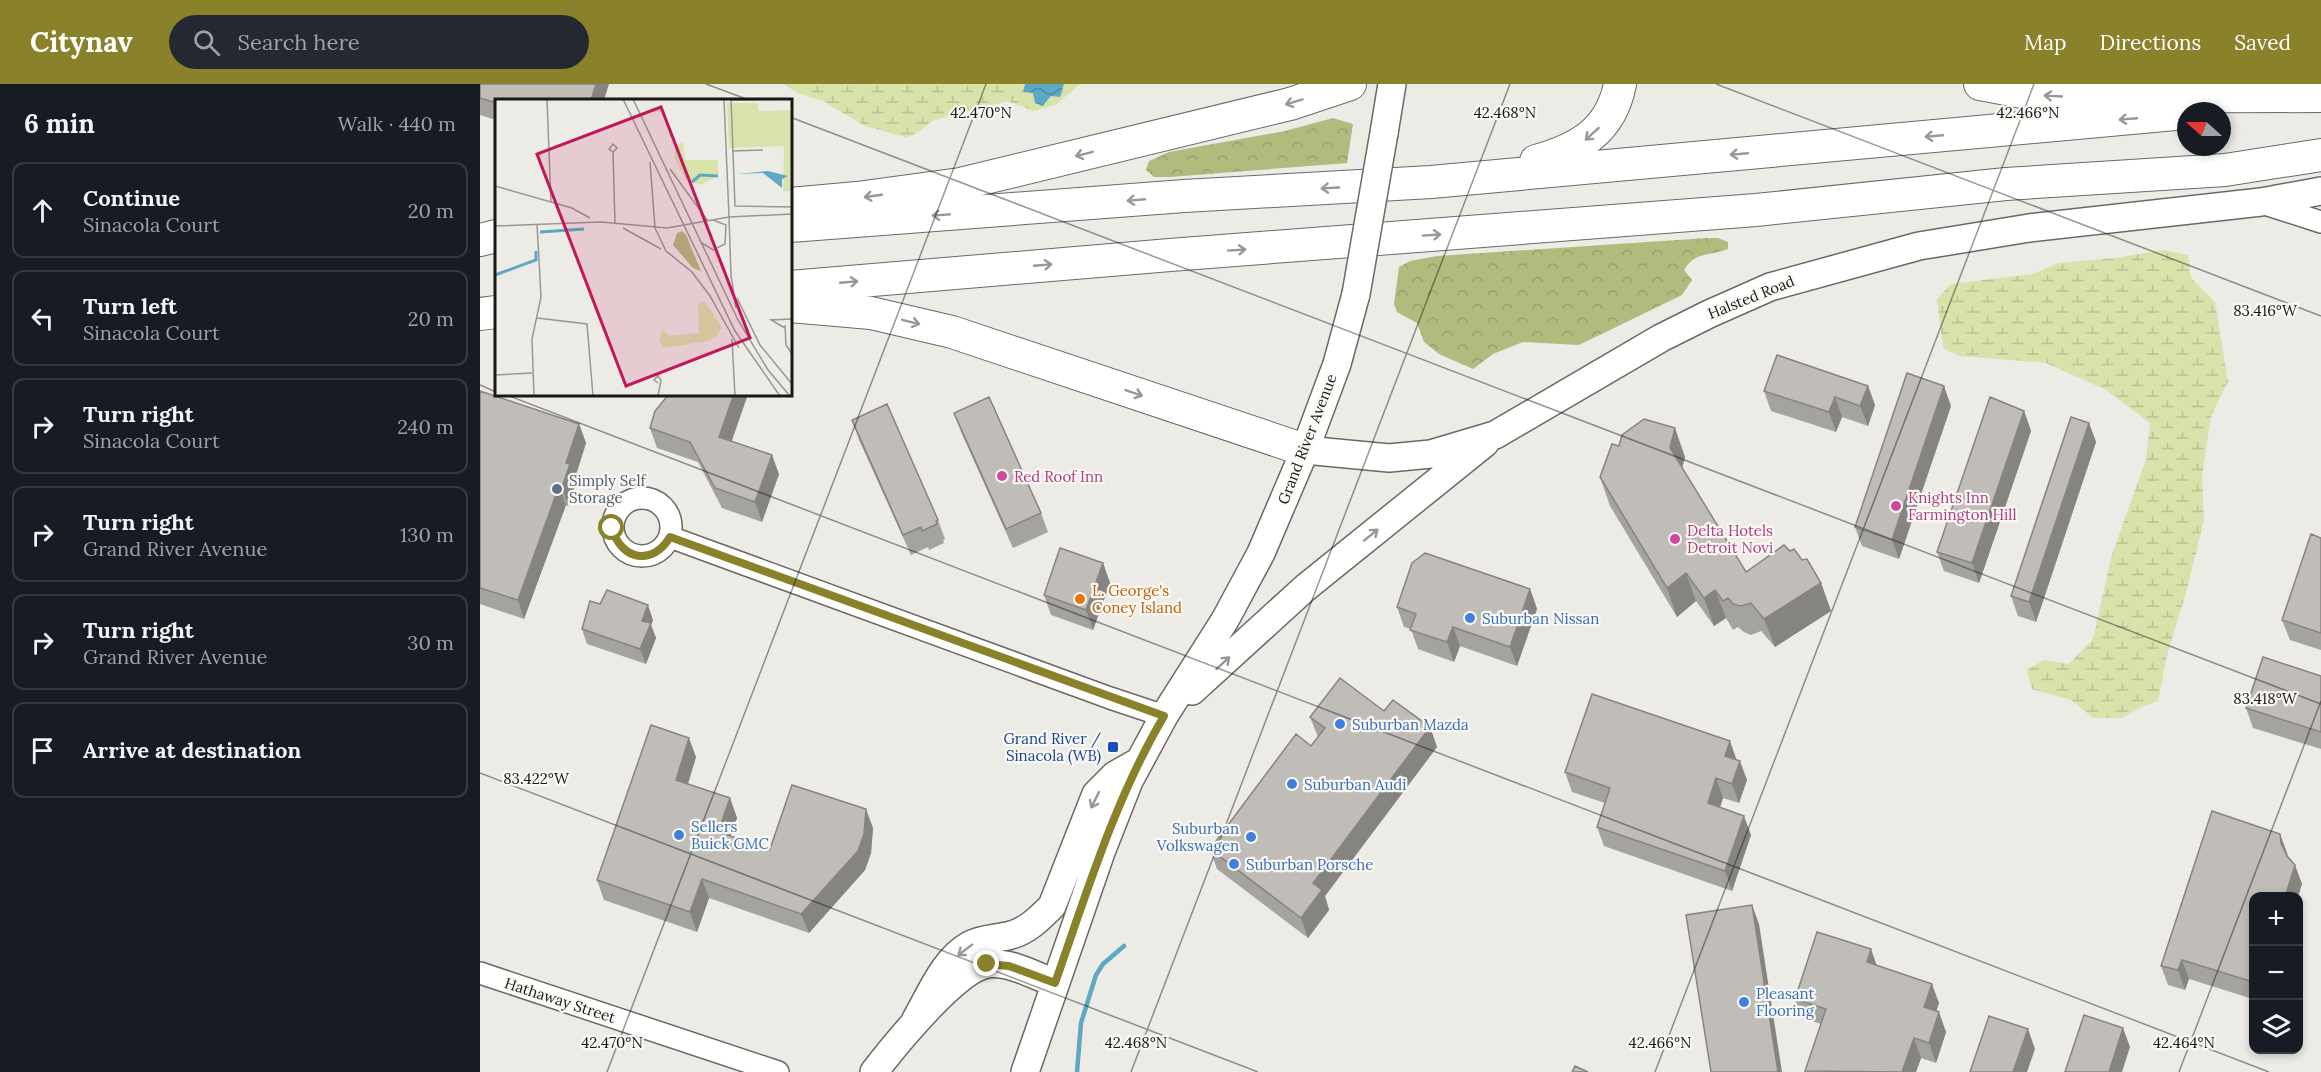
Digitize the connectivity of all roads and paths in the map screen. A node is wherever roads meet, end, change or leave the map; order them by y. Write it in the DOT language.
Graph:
graph roads {
  1 [pos="1350,84"];
  2 [pos="1392,84"];
  3 [pos="1620,84"];
  4 [pos="1980,84"];
  5 [pos="2321,96"];
  6 [pos="2231,107"];
  7 [pos="2177,114"];
  8 [pos="2321,155"];
  9 [pos="1431,182"];
  10 [pos="2321,191"];
  11 [pos="2261,202"];
  12 [pos="792,204"];
  13 [pos="2321,222"];
  14 [pos="792,226"];
  15 [pos="495,236"];
  16 [pos="480,240"];
  17 [pos="495,247"];
  18 [pos="480,248"];
  19 [pos="792,287"];
  20 [pos="792,306"];
  21 [pos="495,313"];
  22 [pos="480,314"];
  23 [pos="1495,435"];
  24 [pos="1305,450"];
  25 [pos="670,537"];
  26 [pos="1164,716"];
  27 [pos="1138,762"];
  28 [pos="480,973"];
  29 [pos="1055,983"];
  30 [pos="916,1020"];
  31 [pos="777,1072"];
  32 [pos="874,1072"];
  33 [pos="1025,1072"];
  1 -- 12 [label="highway, one-way"];
  2 -- 24 [label="main road, Grand River Avenue, bridge"];
  3 -- 9 [label="highway, one-way"];
  5 -- 4 [label="highway, one-way"];
  5 -- 6 [label="highway"];
  7 -- 9 [label="highway, one-way"];
  19 -- 8 [label="highway, one-way"];
  9 -- 14 [label="highway, one-way"];
  10 -- 11 [label="main road, Halsted Road"];
  11 -- 13 [label="street, Halsted Road"];
  11 -- 23 [label="main road, Halsted Road"];
  15 -- 16 [label="highway"];
  17 -- 18 [label="highway"];
  20 -- 24 [label="highway, one-way"];
  21 -- 22 [label="highway"];
  23 -- 24 [label="main road, Halsted Road"];
  26 -- 23 [label="main road, one-way"];
  24 -- 26 [label="main road, Grand River Avenue"];
  25 -- 26 [label="street"];
  26 -- 27 [label="main road, Grand River Avenue"];
  27 -- 29 [label="main road, Grand River Avenue"];
  27 -- 30 [label="main road, Grand River Avenue, one-way"];
  28 -- 31 [label="street, Hathaway Street"];
  29 -- 30 [label="main road, Grand River Avenue"];
  29 -- 33 [label="main road"];
  30 -- 32 [label="main road, Grand River Avenue"];
}
